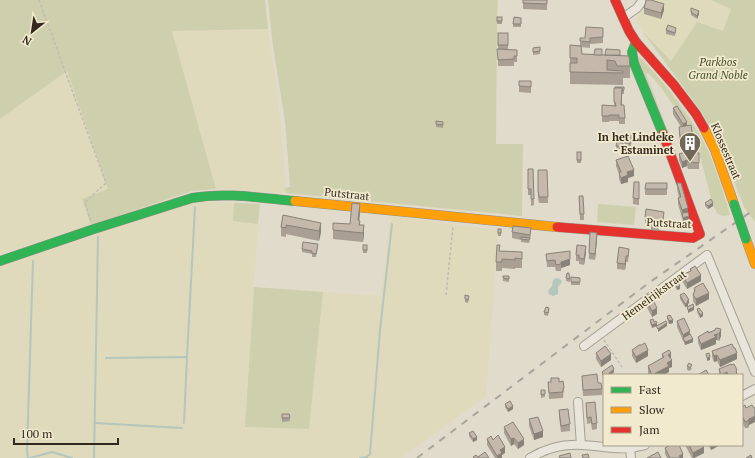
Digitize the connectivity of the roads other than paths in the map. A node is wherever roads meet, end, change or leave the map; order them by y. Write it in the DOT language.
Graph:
graph roads {
  1 [pos="615,0"];
  2 [pos="643,0"];
  3 [pos="623,18"];
  4 [pos="636,42"];
  5 [pos="0,261"];
  6 [pos="755,264"];
  7 [pos="584,346"];
  8 [pos="755,372"];
  9 [pos="755,389"];
  10 [pos="743,395"];
  11 [pos="578,402"];
  12 [pos="581,445"];
  13 [pos="640,446"];
  14 [pos="630,448"];
  15 [pos="530,458"];
  16 [pos="631,458"];
  1 -- 3 [label="street, Klossestraat"];
  2 -- 3 [label="street"];
  3 -- 4 [label="street, Klossestraat"];
  4 -- 5 [label="street, Putstraat"];
  4 -- 6 [label="street, Klossestraat, bridge"];
  7 -- 8 [label="street, Hemelrijkstraat"];
  9 -- 10 [label="street"];
  11 -- 12 [label="street"];
  12 -- 14 [label="street"];
  12 -- 15 [label="street"];
  13 -- 14 [label="street"];
  14 -- 16 [label="street"];
}
